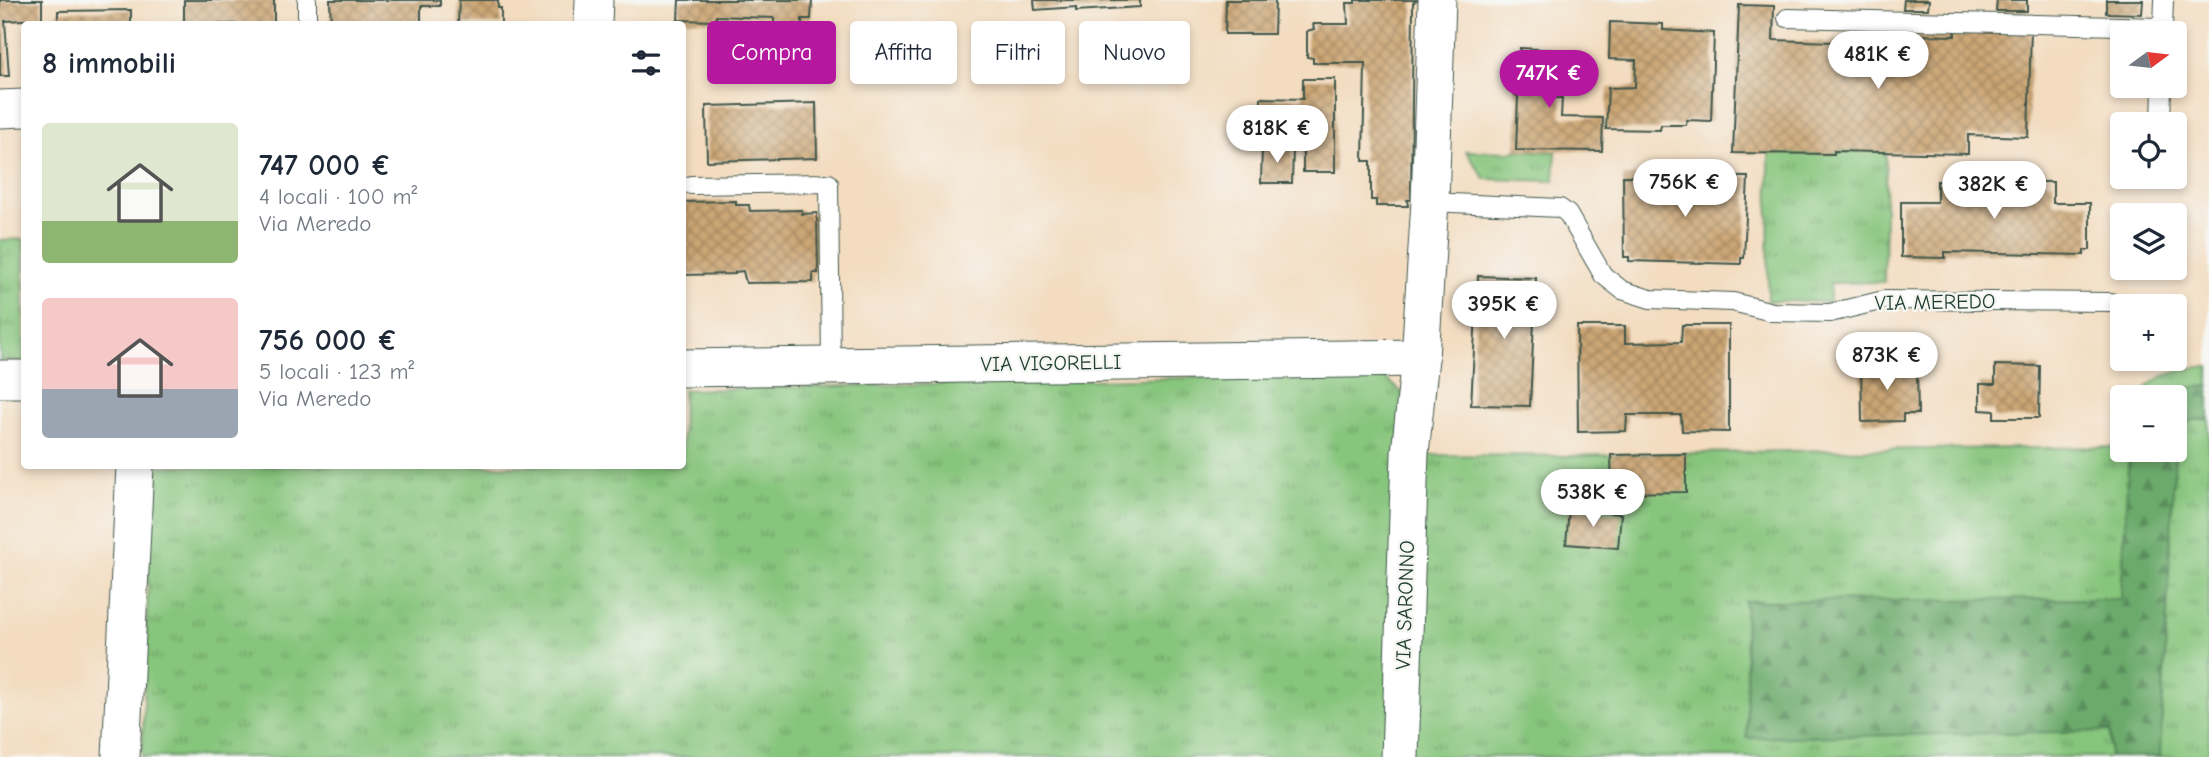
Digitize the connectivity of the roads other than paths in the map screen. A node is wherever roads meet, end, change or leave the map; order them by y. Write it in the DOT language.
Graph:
graph roads {
  1 [pos="307,0"];
  2 [pos="594,0"];
  3 [pos="1437,0"];
  4 [pos="2164,0"];
  5 [pos="1787,18"];
  6 [pos="307,21"];
  7 [pos="593,21"];
  8 [pos="2163,21"];
  9 [pos="2110,28"];
  10 [pos="21,108"];
  11 [pos="0,109"];
  12 [pos="691,185"];
  13 [pos="1430,202"];
  14 [pos="2110,302"];
  15 [pos="1420,358"];
  16 [pos="831,366"];
  17 [pos="686,368"];
  18 [pos="0,379"];
  19 [pos="21,379"];
  20 [pos="135,469"];
  21 [pos="121,757"];
  22 [pos="1400,757"];
  1 -- 6 [label="lane"];
  2 -- 7 [label="street"];
  3 -- 13 [label="street"];
  4 -- 8 [label="lane"];
  5 -- 9 [label="lane"];
  10 -- 11 [label="street"];
  12 -- 16 [label="lane"];
  13 -- 14 [label="lane, VIA MEREDO"];
  13 -- 15 [label="street"];
  15 -- 16 [label="street, VIA VIGORELLI"];
  15 -- 22 [label="street, VIA SARONNO"];
  16 -- 17 [label="street, VIA VIGORELLI"];
  18 -- 19 [label="street"];
  20 -- 21 [label="street"];
}
